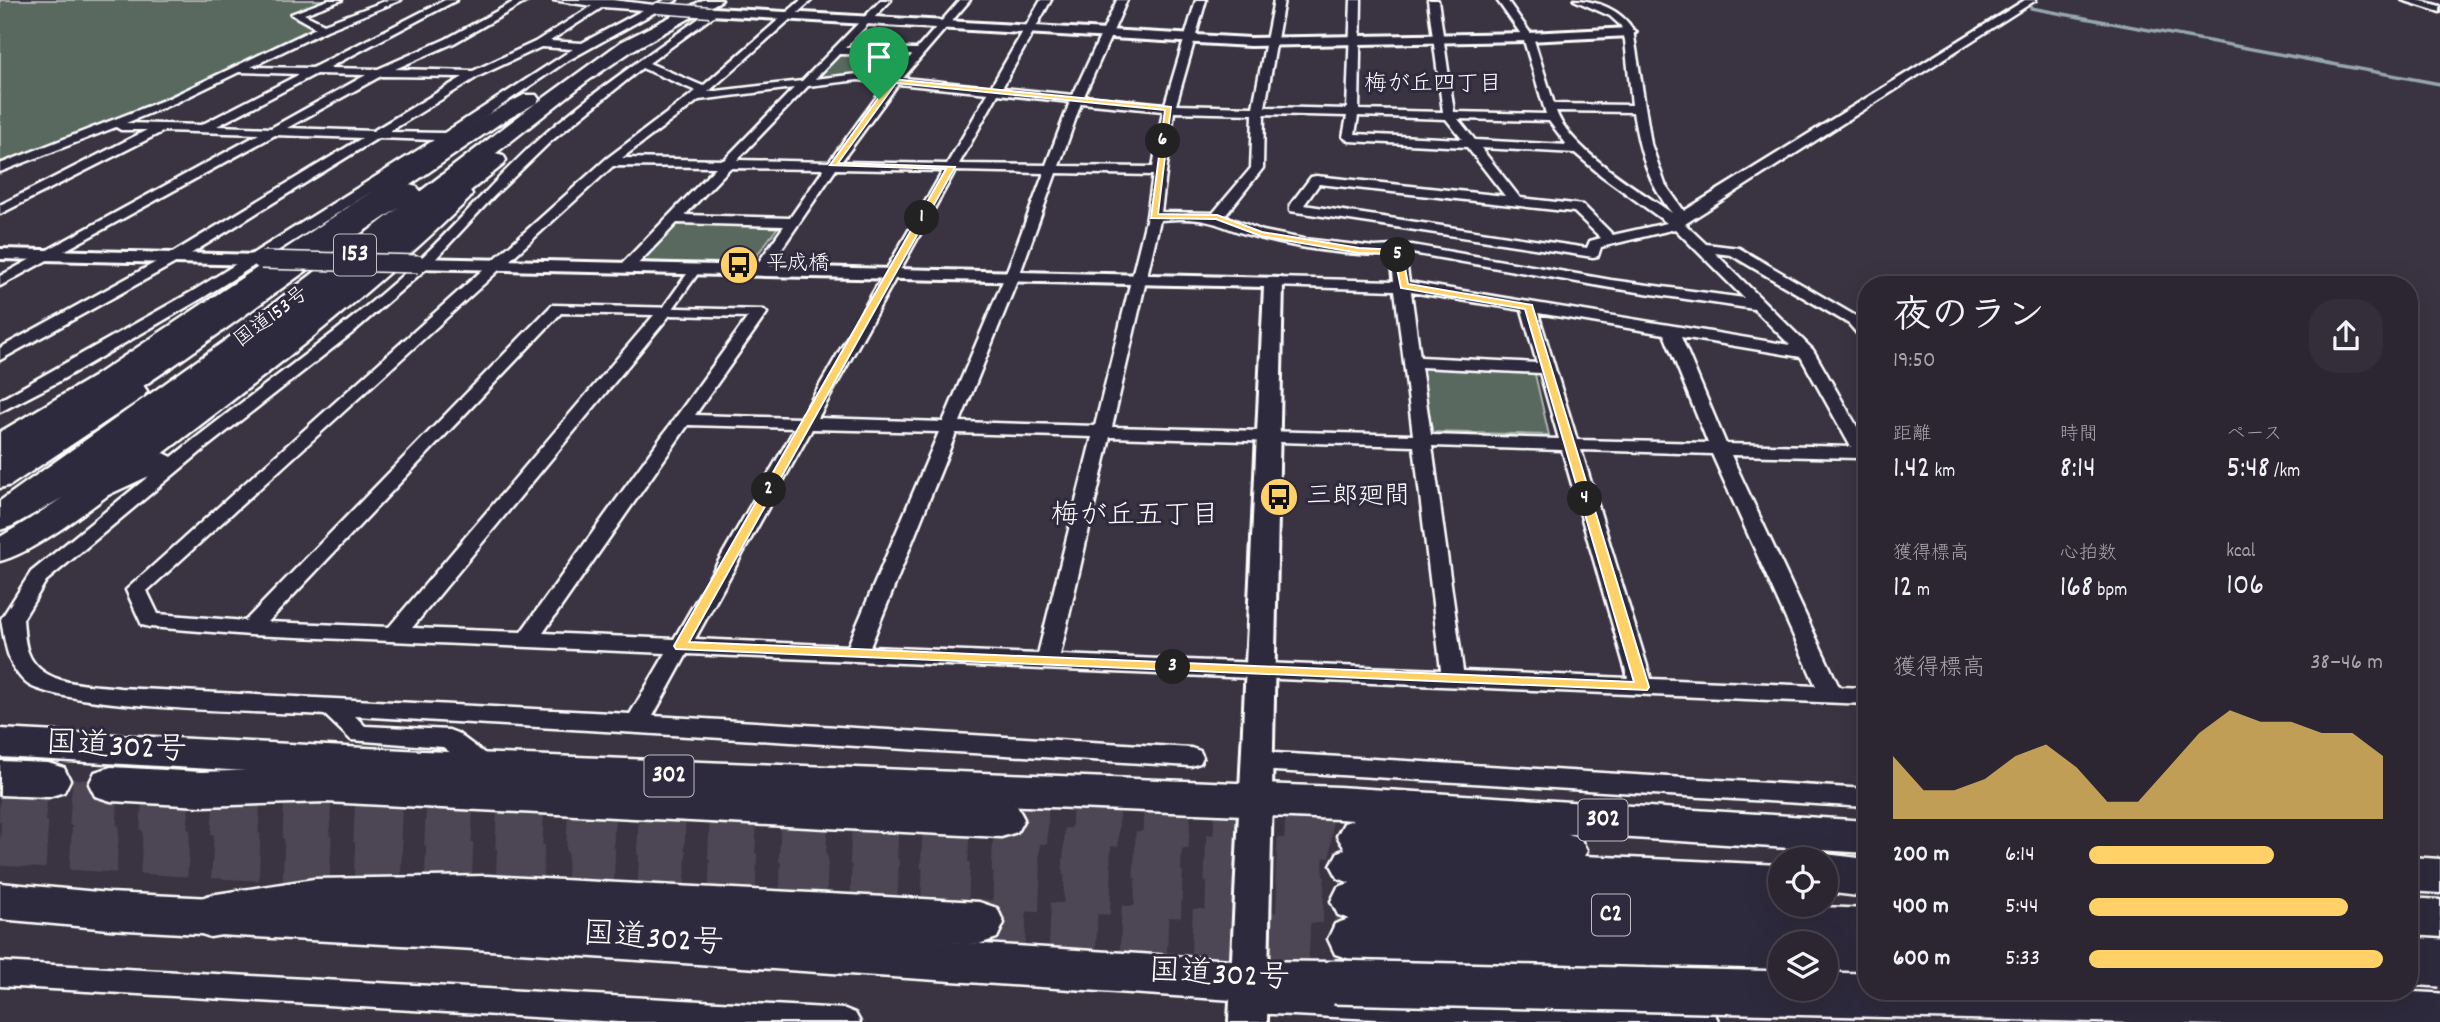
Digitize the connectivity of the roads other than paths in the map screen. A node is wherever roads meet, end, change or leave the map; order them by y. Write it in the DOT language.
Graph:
graph roads {
  1 [pos="337,0"];
  2 [pos="396,0"];
  3 [pos="452,0"];
  4 [pos="524,0"];
  5 [pos="558,0"];
  6 [pos="672,0"];
  7 [pos="693,0"];
  8 [pos="740,0"];
  9 [pos="807,0"];
  10 [pos="886,0"];
  11 [pos="965,0"];
  12 [pos="1045,0"];
  13 [pos="1122,0"];
  14 [pos="1201,0"];
  15 [pos="1279,0"];
  16 [pos="1356,0"];
  17 [pos="1433,0"];
  18 [pos="1502,0"];
  19 [pos="1579,0"];
  20 [pos="2031,0"];
  21 [pos="2406,0"];
  22 [pos="604,2"];
  23 [pos="656,8"];
  24 [pos="713,8"];
  25 [pos="2440,9"];
  26 [pos="788,17"];
  27 [pos="868,19"];
  28 [pos="947,24"];
  29 [pos="324,28"];
  30 [pos="1029,29"];
  31 [pos="1630,32"];
  32 [pos="1106,33"];
  33 [pos="1528,37"];
  34 [pos="1438,38"];
  35 [pos="1190,39"];
  36 [pos="1354,40"];
  37 [pos="1271,42"];
  38 [pos="539,44"];
  39 [pos="583,46"];
  40 [pos="837,51"];
  41 [pos="921,52"];
  42 [pos="641,64"];
  43 [pos="237,70"];
  44 [pos="312,73"];
  45 [pos="378,73"];
  46 [pos="475,74"];
  47 [pos="894,81"];
  48 [pos="805,84"];
  49 [pos="993,92"];
  50 [pos="700,93"];
  51 [pos="558,96"];
  52 [pos="531,98"];
  53 [pos="1077,99"];
  54 [pos="1169,108"];
  55 [pos="1638,109"];
  56 [pos="1257,110"];
  57 [pos="1353,113"];
  58 [pos="1551,113"];
  59 [pos="1449,115"];
  60 [pos="112,126"];
  61 [pos="163,127"];
  62 [pos="205,128"];
  63 [pos="275,130"];
  64 [pos="375,135"];
  65 [pos="445,138"];
  66 [pos="1472,145"];
  67 [pos="1577,149"];
  68 [pos="495,160"];
  69 [pos="610,162"];
  70 [pos="727,164"];
  71 [pos="833,165"];
  72 [pos="951,167"];
  73 [pos="0,168"];
  74 [pos="1052,169"];
  75 [pos="1161,171"];
  76 [pos="409,192"];
  77 [pos="1515,200"];
  78 [pos="0,210"];
  79 [pos="1153,216"];
  80 [pos="1217,217"];
  81 [pos="674,219"];
  82 [pos="1680,221"];
  83 [pos="793,222"];
  84 [pos="1610,240"];
  85 [pos="1704,248"];
  86 [pos="1398,252"];
  87 [pos="0,254"];
  88 [pos="48,256"];
  89 [pos="174,258"];
  90 [pos="257,260"];
  91 [pos="421,264"];
  92 [pos="494,265"];
  93 [pos="626,268"];
  94 [pos="696,269"];
  95 [pos="760,270"];
  96 [pos="891,273"];
  97 [pos="1012,276"];
  98 [pos="1139,279"];
  99 [pos="0,282"];
  100 [pos="1274,282"];
  101 [pos="1404,286"];
  102 [pos="1759,305"];
  103 [pos="1529,307"];
  104 [pos="666,310"];
  105 [pos="1858,325"];
  106 [pos="1670,330"];
  107 [pos="125,339"];
  108 [pos="1807,354"];
  109 [pos="0,355"];
  110 [pos="1411,362"];
  111 [pos="1548,368"];
  112 [pos="279,383"];
  113 [pos="0,407"];
  114 [pos="685,420"];
  115 [pos="0,421"];
  116 [pos="807,423"];
  117 [pos="950,427"];
  118 [pos="1103,431"];
  119 [pos="1268,436"];
  120 [pos="1421,440"];
  121 [pos="1858,441"];
  122 [pos="0,444"];
  123 [pos="1568,445"];
  124 [pos="1719,449"];
  125 [pos="1858,455"];
  126 [pos="0,460"];
  127 [pos="0,479"];
  128 [pos="75,504"];
  129 [pos="0,518"];
  130 [pos="0,551"];
  131 [pos="250,628"];
  132 [pos="395,634"];
  133 [pos="527,640"];
  134 [pos="681,646"];
  135 [pos="856,654"];
  136 [pos="1047,662"];
  137 [pos="1260,671"];
  138 [pos="1454,679"];
  139 [pos="1643,687"];
  140 [pos="1831,695"];
  141 [pos="1858,696"];
  142 [pos="331,707"];
  143 [pos="638,723"];
  144 [pos="0,743"];
  145 [pos="1191,757"];
  146 [pos="1256,761"];
  147 [pos="487,768"];
  148 [pos="0,778"];
  149 [pos="48,780"];
  150 [pos="105,783"];
  151 [pos="1858,797"];
  152 [pos="1255,800"];
  153 [pos="1001,819"];
  154 [pos="1858,838"];
  155 [pos="1768,869"];
  156 [pos="1838,875"];
  157 [pos="2418,875"];
  158 [pos="2440,876"];
  159 [pos="1858,877"];
  160 [pos="1768,885"];
  161 [pos="1349,888"];
  162 [pos="1838,888"];
  163 [pos="1858,889"];
  164 [pos="0,901"];
  165 [pos="210,916"];
  166 [pos="2418,919"];
  167 [pos="2440,920"];
  168 [pos="979,923"];
  169 [pos="1858,929"];
  170 [pos="2418,941"];
  171 [pos="1768,950"];
  172 [pos="1858,953"];
  173 [pos="1838,954"];
  174 [pos="1858,955"];
  175 [pos="2418,962"];
  176 [pos="2440,963"];
  177 [pos="2440,969"];
  178 [pos="0,974"];
  179 [pos="2204,1000"];
  180 [pos="2234,1000"];
  181 [pos="1248,1001"];
  182 [pos="2440,1015"];
  183 [pos="845,1022"];
  184 [pos="1704,1022"];
  185 [pos="2250,1022"];
  1 -- 29 [label="street"];
  2 -- 29 [label="street"];
  3 -- 44 [label="street"];
  4 -- 45 [label="street"];
  5 -- 22 [label="street"];
  6 -- 23 [label="street"];
  7 -- 52 [label="highway, 国道153号 / 153"];
  8 -- 24 [label="highway, 国道153号"];
  9 -- 26 [label="street"];
  10 -- 27 [label="street"];
  11 -- 28 [label="street"];
  12 -- 30 [label="street"];
  13 -- 32 [label="street"];
  14 -- 35 [label="street"];
  15 -- 37 [label="street"];
  16 -- 36 [label="street"];
  17 -- 34 [label="street"];
  18 -- 33 [label="street"];
  19 -- 31 [label="street"];
  20 -- 82 [label="street"];
  21 -- 25 [label="street"];
  22 -- 23 [label="street"];
  22 -- 38 [label="street"];
  23 -- 24 [label="street, bridge"];
  23 -- 39 [label="street"];
  24 -- 26 [label="street"];
  24 -- 42 [label="street"];
  24 -- 51 [label="highway, 国道153号 / 153"];
  26 -- 27 [label="street"];
  26 -- 50 [label="street"];
  27 -- 28 [label="street"];
  27 -- 40 [label="street"];
  28 -- 30 [label="street"];
  28 -- 41 [label="street"];
  29 -- 43 [label="street"];
  30 -- 32 [label="street"];
  30 -- 49 [label="street"];
  31 -- 33 [label="street"];
  31 -- 55 [label="street"];
  32 -- 35 [label="street"];
  32 -- 53 [label="street"];
  33 -- 34 [label="street"];
  33 -- 58 [label="street"];
  34 -- 36 [label="street"];
  34 -- 59 [label="street"];
  35 -- 37 [label="street"];
  35 -- 54 [label="street"];
  36 -- 37 [label="street"];
  36 -- 57 [label="street"];
  37 -- 56 [label="street"];
  38 -- 39 [label="street"];
  38 -- 46 [label="street"];
  39 -- 65 [label="street"];
  40 -- 41 [label="street"];
  40 -- 48 [label="street"];
  41 -- 47 [label="street"];
  42 -- 50 [label="street"];
  42 -- 91 [label="street"];
  43 -- 44 [label="street"];
  43 -- 60 [label="street"];
  44 -- 45 [label="street"];
  44 -- 62 [label="street"];
  45 -- 46 [label="street"];
  45 -- 63 [label="street"];
  46 -- 64 [label="street"];
  47 -- 48 [label="street"];
  47 -- 49 [label="street"];
  47 -- 71 [label="street"];
  48 -- 50 [label="street"];
  48 -- 70 [label="street"];
  49 -- 53 [label="street"];
  49 -- 72 [label="street"];
  50 -- 69 [label="street"];
  51 -- 68 [label="highway, 153"];
  51 -- 129 [label="highway, 国道153号 / 153"];
  52 -- 76 [label="highway, 国道153号 / 153"];
  52 -- 122 [label="highway, 153"];
  53 -- 54 [label="street"];
  53 -- 74 [label="street"];
  54 -- 56 [label="street"];
  54 -- 75 [label="street"];
  55 -- 58 [label="street"];
  55 -- 82 [label="street"];
  56 -- 57 [label="street"];
  56 -- 80 [label="street"];
  57 -- 59 [label="street"];
  57 -- 66 [label="street"];
  58 -- 59 [label="street"];
  58 -- 67 [label="street"];
  59 -- 66 [label="street"];
  60 -- 61 [label="street"];
  60 -- 73 [label="street"];
  61 -- 62 [label="street"];
  61 -- 78 [label="street"];
  62 -- 63 [label="street"];
  63 -- 64 [label="street"];
  63 -- 88 [label="street"];
  64 -- 65 [label="street"];
  64 -- 89 [label="street"];
  65 -- 90 [label="street"];
  66 -- 67 [label="street"];
  66 -- 77 [label="street"];
  67 -- 82 [label="street"];
  68 -- 128 [label="highway, 153"];
  68 -- 129 [label="highway"];
  69 -- 70 [label="street"];
  69 -- 92 [label="street"];
  70 -- 71 [label="street"];
  70 -- 81 [label="street"];
  71 -- 72 [label="street"];
  71 -- 83 [label="street"];
  72 -- 74 [label="street"];
  72 -- 96 [label="street"];
  74 -- 75 [label="street"];
  74 -- 97 [label="street"];
  75 -- 79 [label="street"];
  76 -- 126 [label="highway"];
  76 -- 127 [label="highway, 国道153号 / 153"];
  77 -- 84 [label="street"];
  77 -- 84 [label="street"];
  79 -- 80 [label="street"];
  79 -- 98 [label="street"];
  80 -- 86 [label="street"];
  81 -- 83 [label="street"];
  81 -- 93 [label="street"];
  82 -- 84 [label="street"];
  82 -- 85 [label="street"];
  83 -- 95 [label="street"];
  85 -- 102 [label="street"];
  85 -- 105 [label="street"];
  86 -- 101 [label="street"];
  86 -- 102 [label="street"];
  87 -- 88 [label="street"];
  88 -- 89 [label="street"];
  88 -- 99 [label="street"];
  89 -- 90 [label="street"];
  89 -- 109 [label="street"];
  90 -- 91 [label="street, bridge"];
  90 -- 107 [label="street"];
  91 -- 92 [label="street"];
  91 -- 112 [label="street"];
  92 -- 93 [label="street"];
  92 -- 131 [label="street"];
  93 -- 94 [label="street"];
  94 -- 95 [label="street"];
  94 -- 104 [label="street"];
  95 -- 96 [label="street"];
  96 -- 97 [label="street"];
  96 -- 116 [label="street"];
  97 -- 98 [label="street"];
  97 -- 117 [label="street"];
  98 -- 100 [label="street"];
  98 -- 118 [label="street"];
  100 -- 101 [label="street"];
  100 -- 119 [label="street"];
  101 -- 103 [label="street"];
  101 -- 110 [label="street"];
  102 -- 108 [label="street"];
  103 -- 106 [label="street"];
  103 -- 111 [label="street"];
  104 -- 114 [label="street"];
  104 -- 131 [label="street"];
  104 -- 132 [label="street"];
  106 -- 108 [label="street"];
  106 -- 124 [label="street"];
  107 -- 113 [label="street"];
  107 -- 115 [label="street"];
  108 -- 121 [label="street"];
  110 -- 111 [label="street"];
  110 -- 120 [label="street"];
  111 -- 123 [label="street"];
  112 -- 128 [label="street"];
  112 -- 142 [label="street"];
  114 -- 116 [label="street"];
  114 -- 133 [label="street"];
  116 -- 117 [label="street"];
  116 -- 134 [label="street"];
  117 -- 118 [label="street"];
  117 -- 135 [label="street"];
  118 -- 119 [label="street"];
  118 -- 136 [label="street"];
  119 -- 120 [label="street"];
  119 -- 137 [label="street"];
  120 -- 123 [label="street"];
  120 -- 138 [label="street"];
  123 -- 124 [label="street"];
  123 -- 139 [label="street"];
  124 -- 125 [label="street"];
  124 -- 140 [label="street"];
  128 -- 130 [label="highway, 153"];
  131 -- 132 [label="street"];
  132 -- 133 [label="street"];
  133 -- 134 [label="street"];
  134 -- 135 [label="street"];
  134 -- 143 [label="street"];
  135 -- 136 [label="street"];
  136 -- 137 [label="street"];
  137 -- 138 [label="street"];
  137 -- 146 [label="street"];
  138 -- 139 [label="street"];
  139 -- 140 [label="street"];
  140 -- 141 [label="street"];
  142 -- 143 [label="street"];
  142 -- 147 [label="street"];
  143 -- 145 [label="street"];
  144 -- 147 [label="highway, 国道302号 / 302"];
  146 -- 151 [label="street"];
  146 -- 152 [label="street"];
  147 -- 152 [label="highway, 国道302号 / 302"];
  148 -- 149 [label="highway"];
  150 -- 153 [label="highway"];
  152 -- 161 [label="highway, 国道302号 / 302"];
  152 -- 181 [label="street"];
  154 -- 161 [label="highway, 国道302号 / 302"];
  155 -- 161 [label="highway"];
  156 -- 159 [label="highway"];
  157 -- 158 [label="highway"];
  160 -- 161 [label="highway, C2"];
  161 -- 169 [label="highway, C2"];
  161 -- 171 [label="highway"];
  161 -- 174 [label="highway, 国道302号 / 302, bridge"];
  161 -- 181 [label="highway, 国道302号 / 302"];
  162 -- 163 [label="highway"];
  164 -- 165 [label="highway, 国道302号 / 302"];
  165 -- 168 [label="highway"];
  165 -- 181 [label="highway, 国道302号 / 302"];
  166 -- 167 [label="highway"];
  170 -- 177 [label="street"];
  172 -- 173 [label="highway"];
  175 -- 176 [label="highway, bridge"];
  178 -- 183 [label="street"];
  179 -- 182 [label="highway, 国道302号 / 302, bridge"];
  180 -- 185 [label="street"];
  181 -- 184 [label="street"];
}
